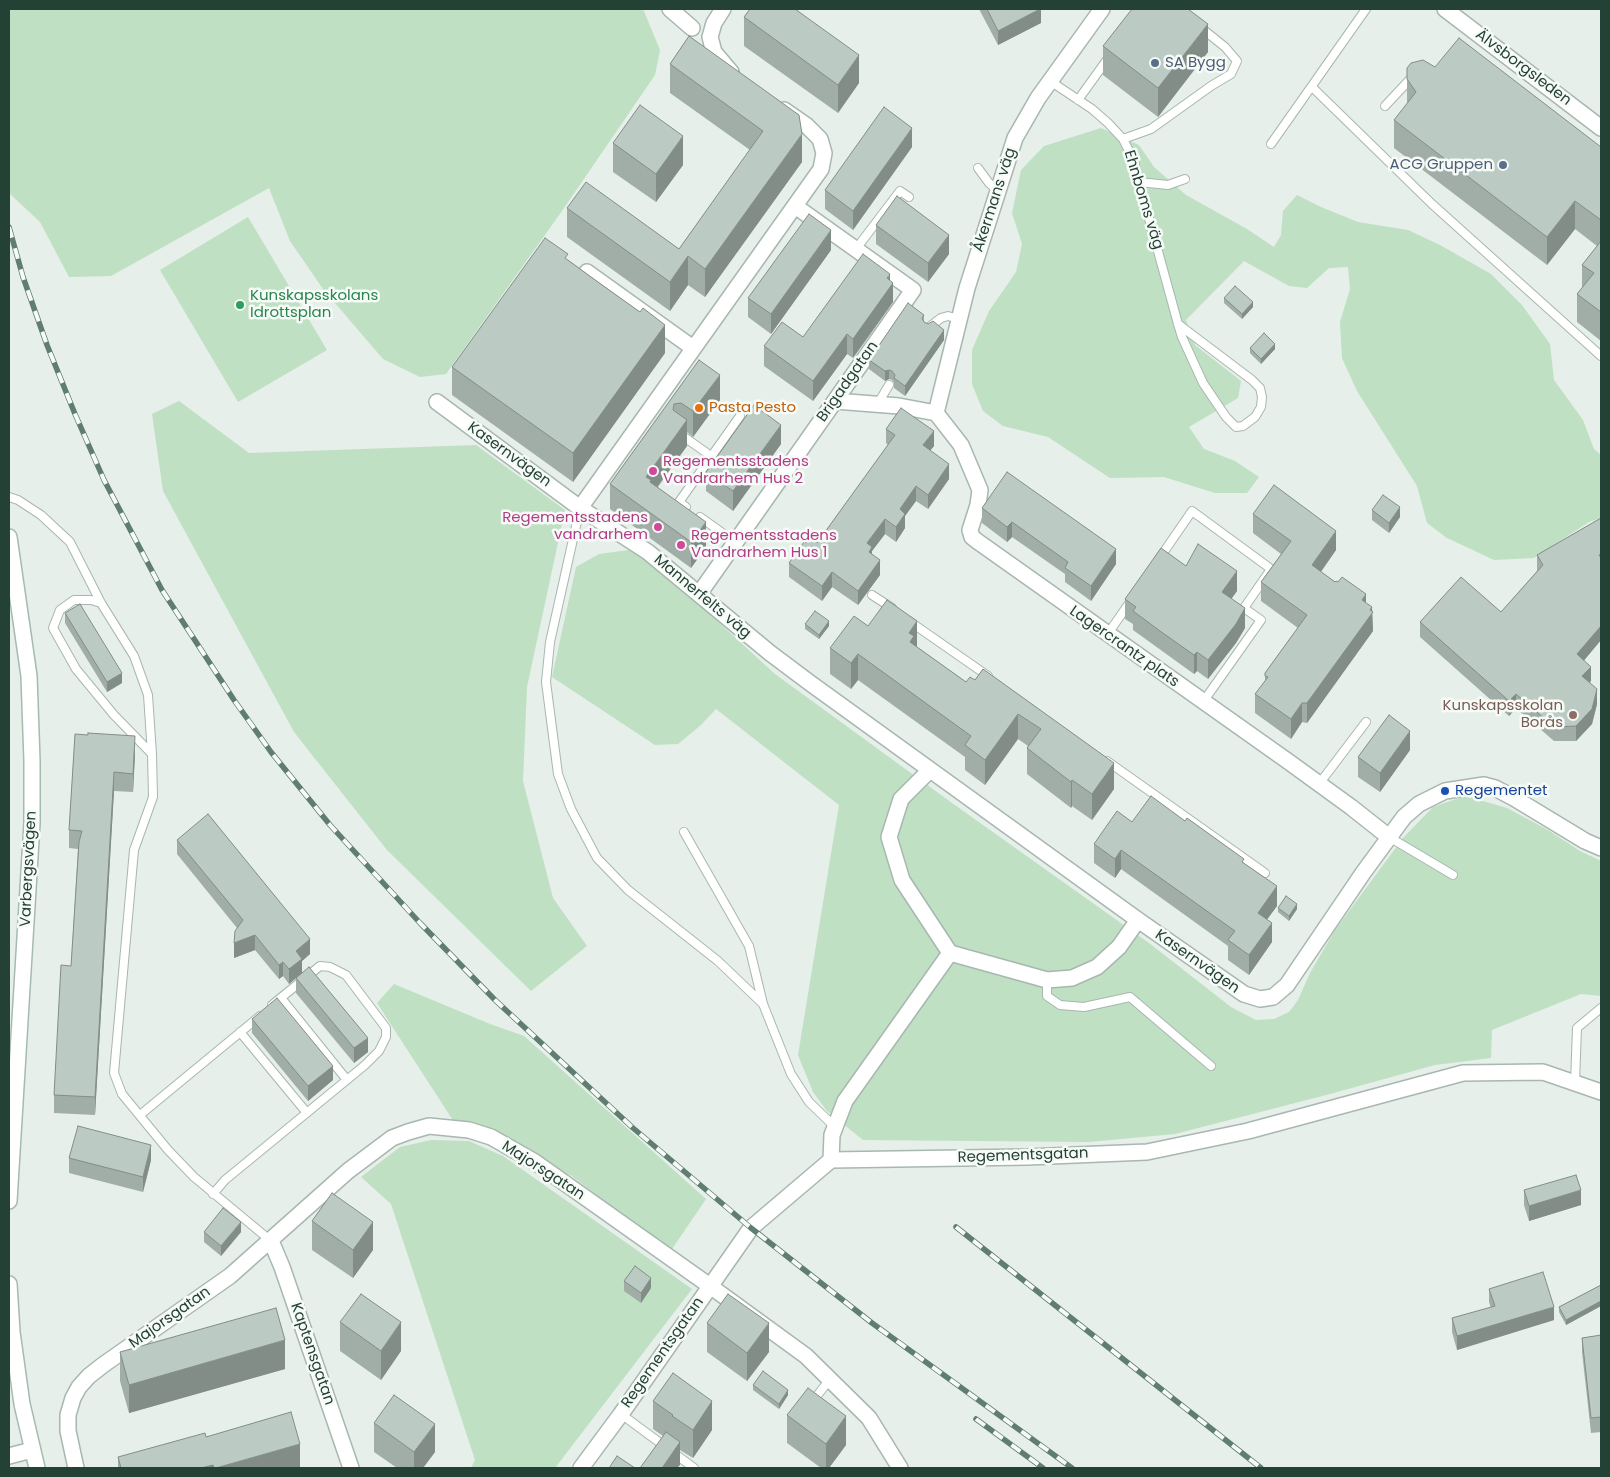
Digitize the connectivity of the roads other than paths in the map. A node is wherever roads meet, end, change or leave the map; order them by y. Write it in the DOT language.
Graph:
graph roads {
  1 [pos="670,9"];
  2 [pos="723,9"];
  3 [pos="1102,9"];
  4 [pos="1366,9"];
  5 [pos="1445,9"];
  6 [pos="1190,20"];
  7 [pos="692,28"];
  8 [pos="1116,46"];
  9 [pos="1417,72"];
  10 [pos="1050,81"];
  11 [pos="745,84"];
  12 [pos="1312,86"];
  13 [pos="1078,100"];
  14 [pos="776,105"];
  15 [pos="1386,106"];
  16 [pos="1601,128"];
  17 [pos="1123,139"];
  18 [pos="1271,144"];
  19 [pos="978,168"];
  20 [pos="1185,179"];
  21 [pos="1140,182"];
  22 [pos="997,190"];
  23 [pos="909,198"];
  24 [pos="795,206"];
  25 [pos="856,249"];
  26 [pos="588,272"];
  27 [pos="959,319"];
  28 [pos="1178,324"];
  29 [pos="928,328"];
  30 [pos="693,348"];
  31 [pos="1601,356"];
  32 [pos="890,384"];
  33 [pos="835,401"];
  34 [pos="437,402"];
  35 [pos="877,405"];
  36 [pos="936,413"];
  37 [pos="740,416"];
  38 [pos="678,433"];
  39 [pos="711,456"];
  40 [pos="9,497"];
  41 [pos="580,508"];
  42 [pos="9,537"];
  43 [pos="735,542"];
  44 [pos="1155,565"];
  45 [pos="699,594"];
  46 [pos="872,595"];
  47 [pos="1134,596"];
  48 [pos="101,603"];
  49 [pos="1107,635"];
  50 [pos="997,683"];
  51 [pos="1203,702"];
  52 [pos="1366,722"];
  53 [pos="152,754"];
  54 [pos="1104,759"];
  55 [pos="930,770"];
  56 [pos="1319,784"];
  57 [pos="684,832"];
  58 [pos="1389,837"];
  59 [pos="1601,848"];
  60 [pos="1265,872"];
  61 [pos="1453,875"];
  62 [pos="1138,920"];
  63 [pos="950,953"];
  64 [pos="1047,980"];
  65 [pos="281,998"];
  66 [pos="763,1004"];
  67 [pos="1601,1008"];
  68 [pos="240,1032"];
  69 [pos="1211,1066"];
  70 [pos="347,1080"];
  71 [pos="1574,1083"];
  72 [pos="1601,1092"];
  73 [pos="307,1113"];
  74 [pos="140,1115"];
  75 [pos="835,1127"];
  76 [pos="831,1160"];
  77 [pos="213,1194"];
  78 [pos="9,1201"];
  79 [pos="271,1241"];
  80 [pos="9,1284"];
  81 [pos="710,1286"];
  82 [pos="830,1379"];
  83 [pos="808,1407"];
  84 [pos="621,1414"];
  85 [pos="32,1450"];
  86 [pos="9,1456"];
  87 [pos="895,1466"];
  88 [pos="37,1468"];
  89 [pos="76,1468"];
  90 [pos="351,1468"];
  91 [pos="581,1468"];
  92 [pos="694,1468"];
  1 -- 7 [label="street"];
  2 -- 11 [label="street"];
  3 -- 10 [label="street, Åkermans väg"];
  4 -- 12 [label="lane"];
  5 -- 16 [label="street, Älvsborgsleden"];
  6 -- 17 [label="lane"];
  8 -- 13 [label="lane"];
  9 -- 15 [label="lane"];
  10 -- 13 [label="lane, Ehnboms väg"];
  10 -- 22 [label="street, Åkermans väg"];
  12 -- 18 [label="lane"];
  12 -- 31 [label="lane"];
  13 -- 17 [label="lane, Ehnboms väg"];
  14 -- 24 [label="street"];
  17 -- 21 [label="lane, Ehnboms väg"];
  19 -- 22 [label="lane"];
  20 -- 21 [label="lane"];
  21 -- 28 [label="lane, Ehnboms väg"];
  22 -- 27 [label="street, Åkermans väg"];
  23 -- 25 [label="lane"];
  24 -- 25 [label="street, Brigadgatan"];
  24 -- 30 [label="street"];
  25 -- 33 [label="street, Brigadgatan"];
  26 -- 30 [label="street"];
  27 -- 29 [label="lane"];
  27 -- 36 [label="street, Åkermans väg"];
  28 -- 28 [label="lane, Ehnboms väg"];
  30 -- 41 [label="street"];
  32 -- 35 [label="lane"];
  33 -- 35 [label="street"];
  33 -- 43 [label="street, Brigadgatan"];
  34 -- 41 [label="street, Kasernvägen"];
  35 -- 36 [label="street"];
  36 -- 49 [label="street, Lagercrantz plats"];
  37 -- 39 [label="lane"];
  38 -- 39 [label="lane"];
  39 -- 43 [label="lane"];
  40 -- 48 [label="lane"];
  41 -- 45 [label="street, Mannerfelts väg"];
  41 -- 66 [label="lane"];
  42 -- 78 [label="street, Varbergsvägen"];
  43 -- 45 [label="street, Brigadgatan"];
  44 -- 51 [label="lane"];
  45 -- 55 [label="street, Mannerfelts väg"];
  46 -- 50 [label="lane"];
  47 -- 49 [label="lane"];
  48 -- 53 [label="lane"];
  48 -- 53 [label="lane"];
  49 -- 51 [label="street, Lagercrantz plats"];
  51 -- 56 [label="street, Lagercrantz plats"];
  52 -- 56 [label="lane"];
  53 -- 74 [label="lane"];
  54 -- 60 [label="lane"];
  55 -- 62 [label="street, Mannerfelts väg"];
  55 -- 63 [label="street"];
  56 -- 58 [label="street, Lagercrantz plats"];
  57 -- 66 [label="lane"];
  58 -- 59 [label="street, Kasernvägen"];
  58 -- 61 [label="lane"];
  58 -- 62 [label="street, Kasernvägen"];
  62 -- 64 [label="street"];
  63 -- 64 [label="street"];
  63 -- 75 [label="street"];
  64 -- 69 [label="lane"];
  65 -- 68 [label="lane"];
  65 -- 70 [label="lane"];
  65 -- 70 [label="lane"];
  66 -- 75 [label="lane"];
  67 -- 71 [label="lane"];
  68 -- 73 [label="lane"];
  68 -- 74 [label="lane"];
  70 -- 73 [label="lane"];
  71 -- 72 [label="street, Regementsgatan"];
  71 -- 76 [label="street, Regementsgatan"];
  73 -- 77 [label="lane"];
  74 -- 77 [label="lane"];
  75 -- 76 [label="street"];
  76 -- 81 [label="street, Regementsgatan"];
  77 -- 79 [label="lane"];
  79 -- 81 [label="street, Majorsgatan"];
  79 -- 89 [label="street, Majorsgatan"];
  79 -- 90 [label="street, Kaptensgatan"];
  80 -- 85 [label="street"];
  81 -- 82 [label="street, Majorsgatan"];
  81 -- 84 [label="street, Regementsgatan"];
  82 -- 83 [label="lane"];
  82 -- 87 [label="street, Majorsgatan"];
  84 -- 91 [label="street, Regementsgatan"];
  84 -- 92 [label="lane"];
  85 -- 86 [label="street"];
  85 -- 88 [label="street"];
}
